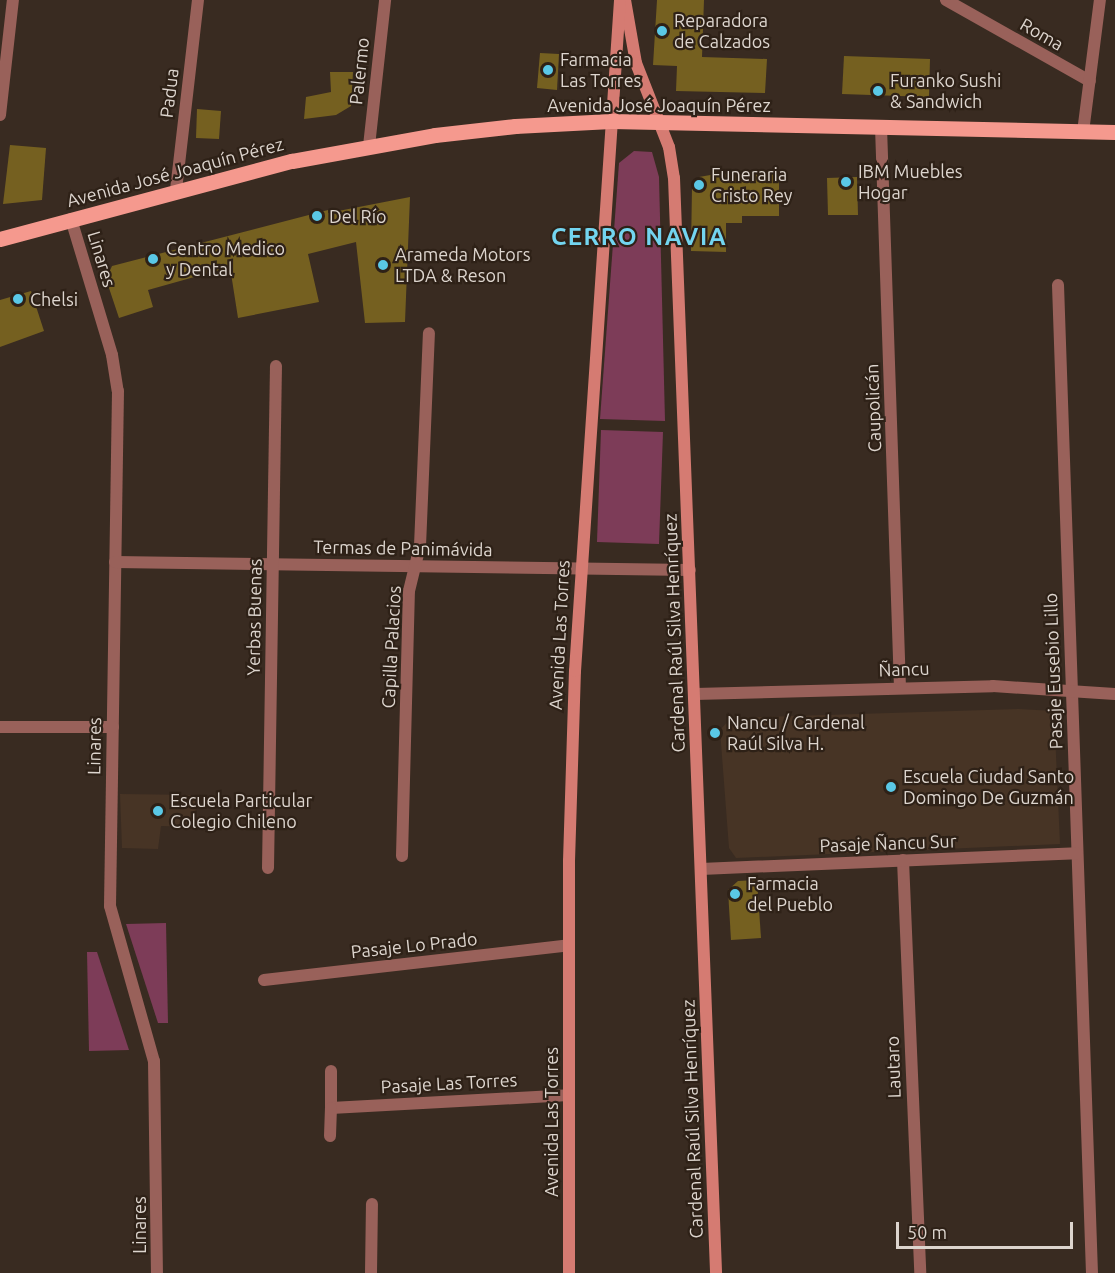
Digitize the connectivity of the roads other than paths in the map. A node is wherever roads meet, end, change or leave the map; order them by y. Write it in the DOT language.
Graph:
graph roads {
  1 [pos="13,0"];
  2 [pos="198,0"];
  3 [pos="385,0"];
  4 [pos="622,0"];
  5 [pos="946,0"];
  6 [pos="1100,0"];
  7 [pos="1090,81"];
  8 [pos="0,115"];
  9 [pos="611,121"];
  10 [pos="659,122"];
  11 [pos="881,127"];
  12 [pos="1083,132"];
  13 [pos="1115,132"];
  14 [pos="369,146"];
  15 [pos="177,190"];
  16 [pos="71,219"];
  17 [pos="0,239"];
  18 [pos="1058,285"];
  19 [pos="429,333"];
  20 [pos="276,366"];
  21 [pos="115,562"];
  22 [pos="273,564"];
  23 [pos="414,566"];
  24 [pos="579,569"];
  25 [pos="690,570"];
  26 [pos="900,687"];
  27 [pos="1071,689"];
  28 [pos="694,694"];
  29 [pos="1115,694"];
  30 [pos="0,727"];
  31 [pos="113,727"];
  32 [pos="1077,853"];
  33 [pos="402,856"];
  34 [pos="903,860"];
  35 [pos="268,868"];
  36 [pos="701,869"];
  37 [pos="569,945"];
  38 [pos="264,980"];
  39 [pos="331,1071"];
  40 [pos="569,1095"];
  41 [pos="331,1108"];
  42 [pos="330,1136"];
  43 [pos="372,1204"];
  44 [pos="158,1273"];
  45 [pos="371,1273"];
  46 [pos="569,1273"];
  47 [pos="716,1273"];
  48 [pos="920,1273"];
  49 [pos="1092,1273"];
  1 -- 8 [label="street"];
  2 -- 15 [label="street, Padua"];
  3 -- 14 [label="street, Palermo"];
  4 -- 9 [label="main road, Avenida Las Torres"];
  4 -- 10 [label="main road, Cardenal Raúl Silva Henríquez"];
  5 -- 7 [label="street, Roma"];
  6 -- 7 [label="street"];
  7 -- 12 [label="street"];
  9 -- 10 [label="main road, Avenida José Joaquín Pérez"];
  9 -- 14 [label="main road, Avenida José Joaquín Pérez"];
  9 -- 24 [label="main road, Avenida Las Torres"];
  10 -- 11 [label="main road, Avenida José Joaquín Pérez"];
  10 -- 25 [label="main road, Cardenal Raúl Silva Henríquez"];
  11 -- 12 [label="main road, Avenida José Joaquín Pérez"];
  11 -- 26 [label="street, Caupolicán"];
  12 -- 13 [label="main road, Avenida José Joaquín Pérez"];
  14 -- 15 [label="main road, Avenida José Joaquín Pérez"];
  15 -- 16 [label="main road, Avenida José Joaquín Pérez"];
  16 -- 17 [label="main road, Avenida José Joaquín Pérez"];
  16 -- 21 [label="street, Linares"];
  18 -- 27 [label="street, Pasaje Eusebio Lillo"];
  19 -- 23 [label="street, Capilla Palacios"];
  20 -- 22 [label="street, Yerbas Buenas"];
  21 -- 22 [label="street, Termas de Panimávida"];
  21 -- 31 [label="street, Linares"];
  22 -- 23 [label="street, Termas de Panimávida"];
  22 -- 35 [label="street, Yerbas Buenas"];
  23 -- 24 [label="street, Termas de Panimávida"];
  23 -- 33 [label="street, Capilla Palacios"];
  24 -- 25 [label="street, Termas de Panimávida"];
  24 -- 37 [label="main road, Avenida Las Torres"];
  25 -- 28 [label="main road, Cardenal Raúl Silva Henríquez"];
  26 -- 27 [label="street, Ñancu"];
  26 -- 28 [label="street, Ñancu"];
  27 -- 29 [label="street, Ñancu"];
  27 -- 32 [label="street, Pasaje Eusebio Lillo"];
  28 -- 36 [label="main road, Cardenal Raúl Silva Henríquez"];
  30 -- 31 [label="street"];
  31 -- 44 [label="street, Linares"];
  32 -- 34 [label="street, Pasaje Ñancu Sur"];
  32 -- 49 [label="street, Pasaje Eusebio Lillo"];
  34 -- 36 [label="street, Pasaje Ñancu Sur"];
  34 -- 48 [label="street, Lautaro"];
  36 -- 47 [label="main road, Cardenal Raúl Silva Henríquez"];
  37 -- 38 [label="street, Pasaje Lo Prado"];
  37 -- 40 [label="main road, Avenida Las Torres"];
  39 -- 41 [label="street"];
  40 -- 41 [label="street, Pasaje Las Torres"];
  40 -- 46 [label="main road, Avenida Las Torres"];
  41 -- 42 [label="street"];
  43 -- 45 [label="street"];
}
